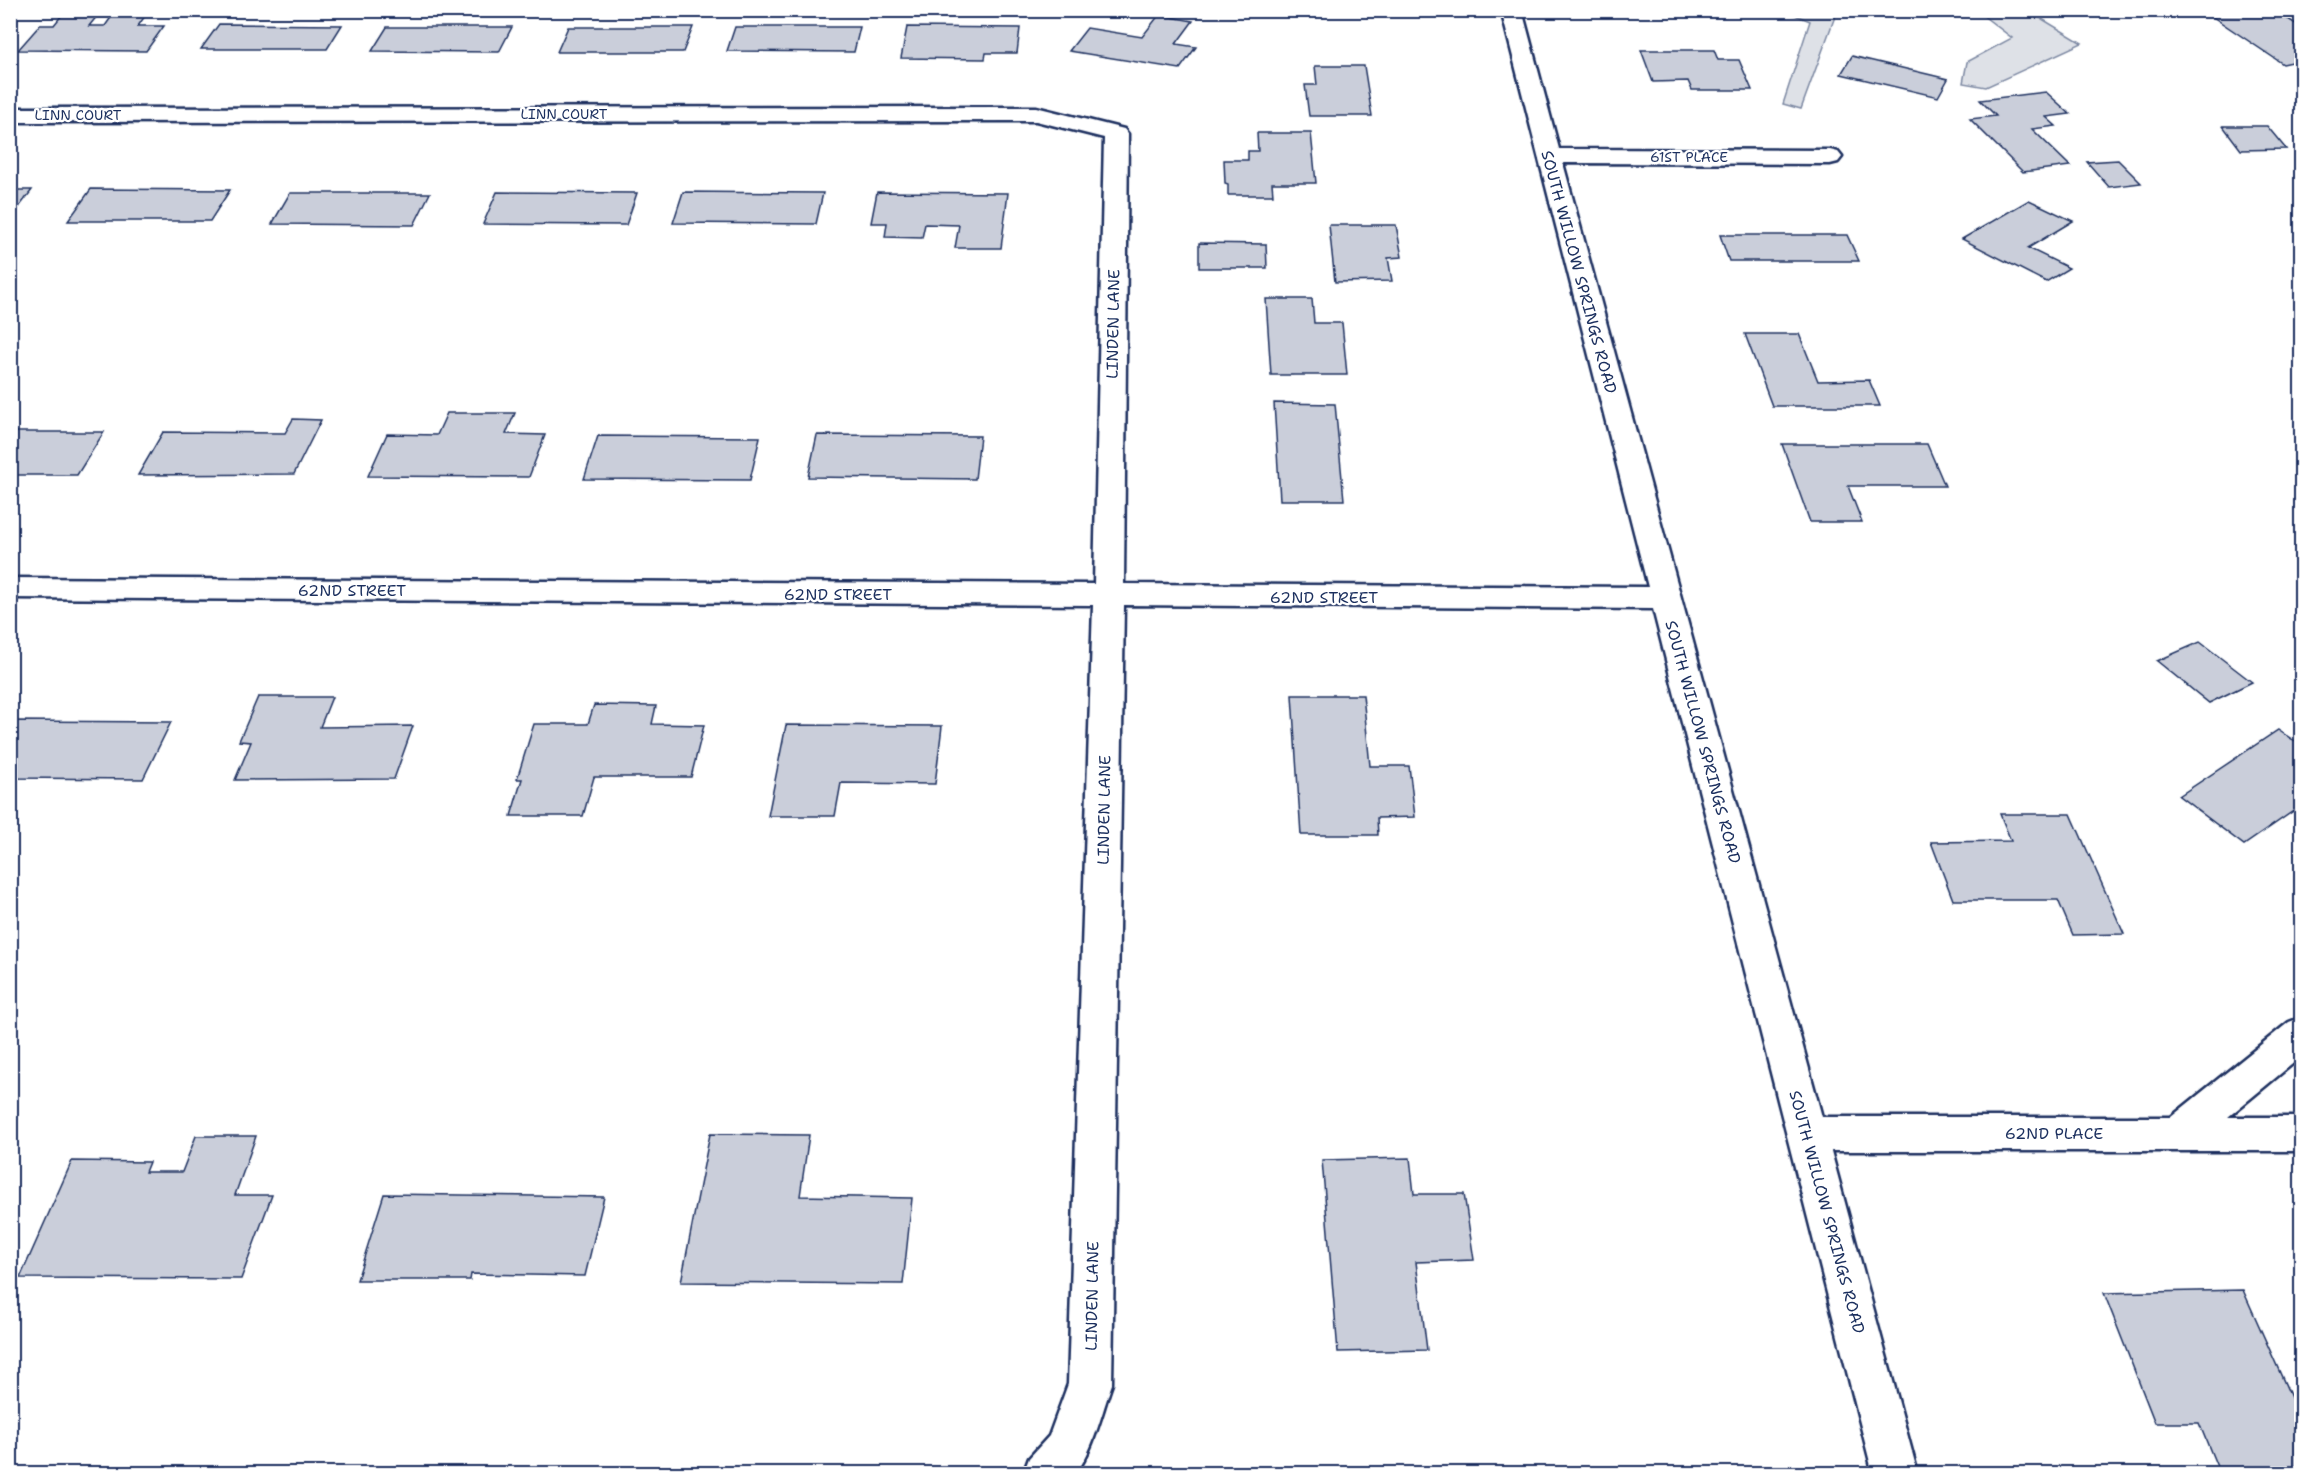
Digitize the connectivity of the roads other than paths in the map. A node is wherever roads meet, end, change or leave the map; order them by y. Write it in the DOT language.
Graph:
graph roads {
  1 [pos="1511,10"];
  2 [pos="10,115"];
  3 [pos="1116,134"];
  4 [pos="1549,156"];
  5 [pos="1830,158"];
  6 [pos="10,588"];
  7 [pos="1109,596"];
  8 [pos="1665,598"];
  9 [pos="2301,1033"];
  10 [pos="2180,1132"];
  11 [pos="1806,1134"];
  12 [pos="2301,1134"];
  13 [pos="1045,1473"];
  14 [pos="1896,1473"];
  1 -- 4 [label="street, SOUTH WILLOW SPRINGS ROAD"];
  2 -- 3 [label="street, LINN COURT"];
  3 -- 7 [label="street, LINDEN LANE"];
  4 -- 5 [label="street, 61ST PLACE"];
  4 -- 8 [label="street, SOUTH WILLOW SPRINGS ROAD"];
  6 -- 7 [label="street, 62ND STREET"];
  7 -- 8 [label="street, 62ND STREET"];
  7 -- 13 [label="street, LINDEN LANE"];
  8 -- 11 [label="street, SOUTH WILLOW SPRINGS ROAD"];
  9 -- 10 [label="street"];
  10 -- 11 [label="street, 62ND PLACE"];
  10 -- 12 [label="street, 62ND PLACE"];
  11 -- 14 [label="street, SOUTH WILLOW SPRINGS ROAD"];
}
